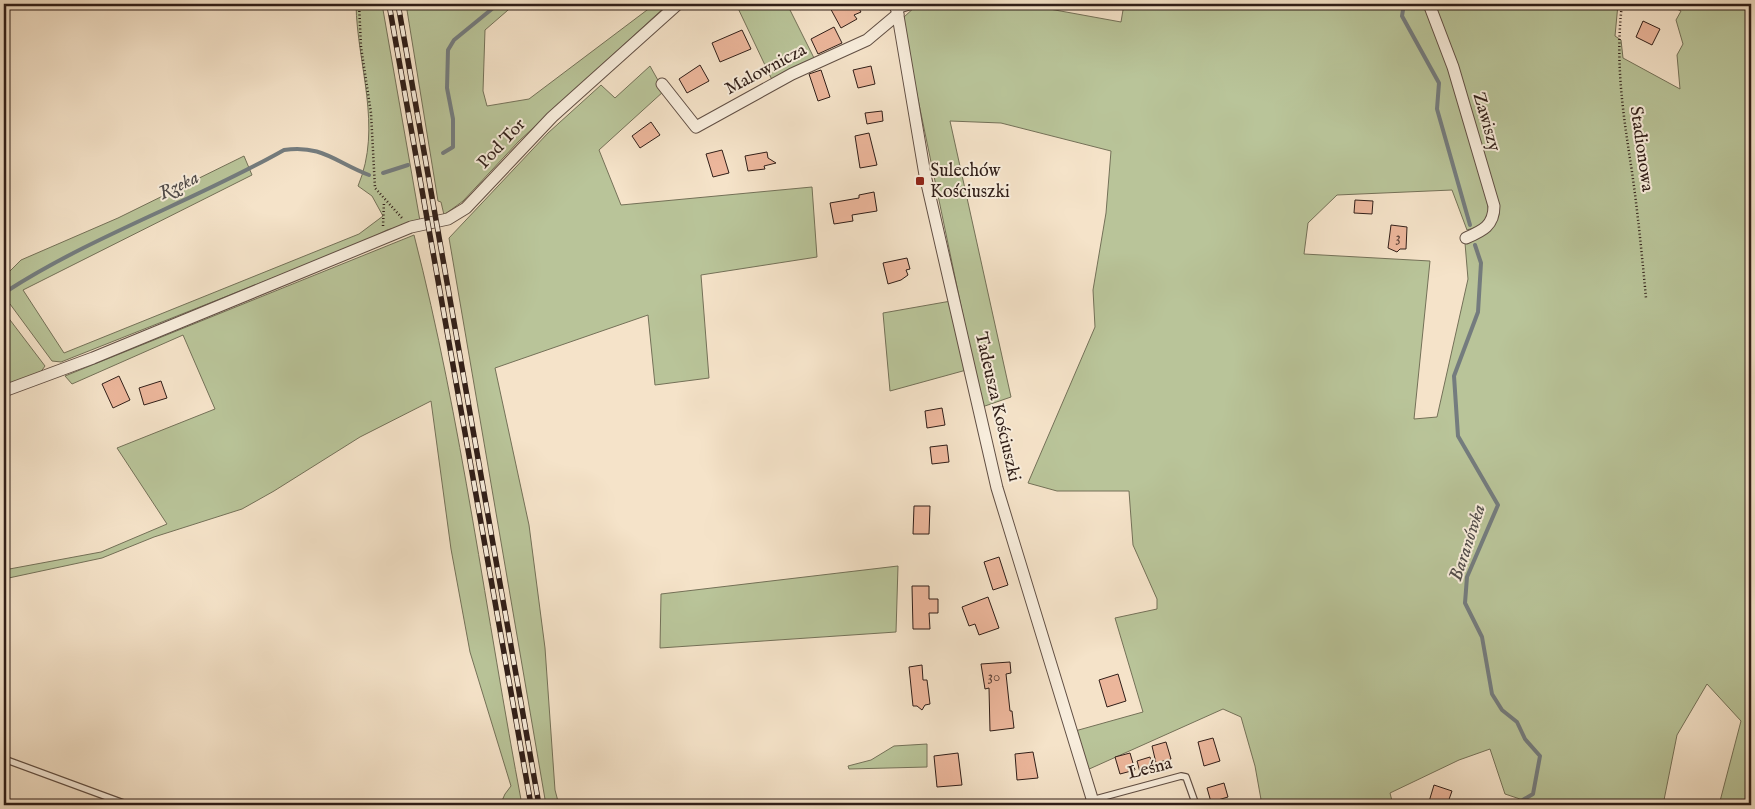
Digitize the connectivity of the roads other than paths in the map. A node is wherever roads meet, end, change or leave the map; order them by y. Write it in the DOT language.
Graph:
graph roads {
  1 [pos="678,4"];
  2 [pos="909,4"];
  3 [pos="1429,4"];
  4 [pos="897,9"];
  5 [pos="662,84"];
  6 [pos="1466,238"];
  7 [pos="4,392"];
  8 [pos="4,759"];
  9 [pos="1093,803"];
  10 [pos="130,805"];
  11 [pos="1196,805"];
  1 -- 7 [label="street, Pod Tor"];
  2 -- 4 [label="street"];
  3 -- 6 [label="street, Zawiszy"];
  4 -- 5 [label="street, Malownicza"];
  4 -- 9 [label="street, Tadeusza Kościuszki"];
  8 -- 10 [label="lane"];
  9 -- 11 [label="lane, Leśna"];
}
